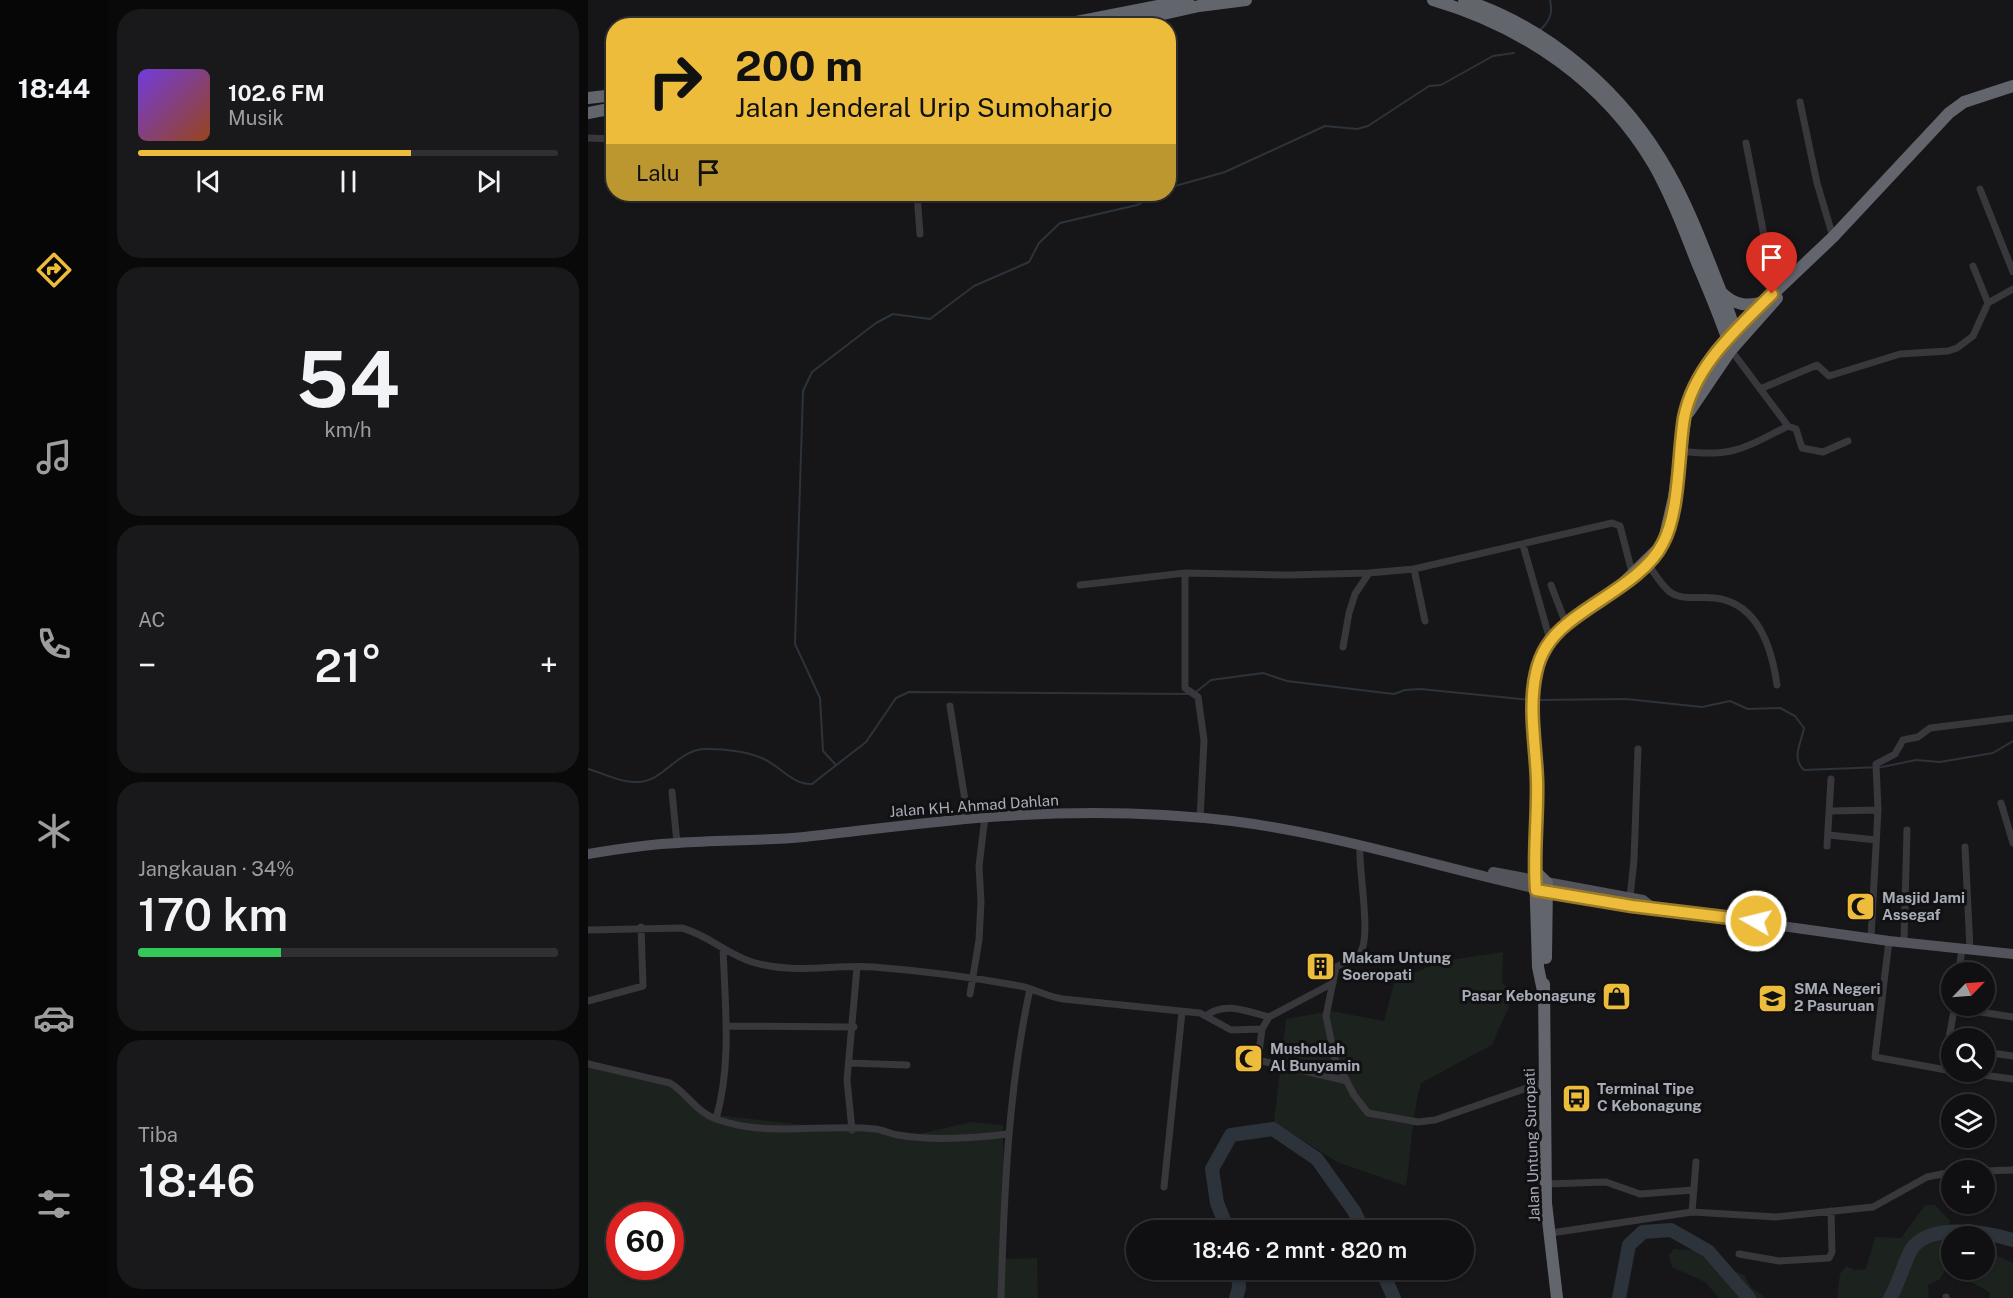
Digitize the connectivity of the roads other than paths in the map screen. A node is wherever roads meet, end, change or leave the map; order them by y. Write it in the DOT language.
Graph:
graph roads {
  1 [pos="1188,0"];
  2 [pos="1246,0"];
  3 [pos="1433,0"];
  4 [pos="1464,0"];
  5 [pos="1097,18"];
  6 [pos="1146,18"];
  7 [pos="2013,86"];
  8 [pos="588,92"];
  9 [pos="606,94"];
  10 [pos="606,96"];
  11 [pos="588,98"];
  12 [pos="1800,102"];
  13 [pos="588,138"];
  14 [pos="606,139"];
  15 [pos="1746,143"];
  16 [pos="1980,189"];
  17 [pos="918,201"];
  18 [pos="920,234"];
  19 [pos="1833,237"];
  20 [pos="1973,266"];
  21 [pos="2013,272"];
  22 [pos="1791,279"];
  23 [pos="2013,289"];
  24 [pos="1721,292"];
  25 [pos="1767,298"];
  26 [pos="1988,303"];
  27 [pos="1719,315"];
  28 [pos="1733,340"];
  29 [pos="1711,360"];
  30 [pos="1760,388"];
  31 [pos="1684,418"];
  32 [pos="1788,426"];
  33 [pos="1848,441"];
  34 [pos="1680,452"];
  35 [pos="1523,545"];
  36 [pos="1647,563"];
  37 [pos="1414,569"];
  38 [pos="1185,573"];
  39 [pos="1369,573"];
  40 [pos="1633,576"];
  41 [pos="1080,585"];
  42 [pos="1551,585"];
  43 [pos="1425,621"];
  44 [pos="1566,624"];
  45 [pos="1550,640"];
  46 [pos="1343,647"];
  47 [pos="1777,685"];
  48 [pos="950,706"];
  49 [pos="2013,718"];
  50 [pos="1638,749"];
  51 [pos="1831,779"];
  52 [pos="672,792"];
  53 [pos="2001,803"];
  54 [pos="1878,810"];
  55 [pos="1831,811"];
  56 [pos="985,817"];
  57 [pos="968,819"];
  58 [pos="1200,819"];
  59 [pos="1907,830"];
  60 [pos="1829,835"];
  61 [pos="1876,840"];
  62 [pos="677,843"];
  63 [pos="2013,843"];
  64 [pos="1360,846"];
  65 [pos="1827,846"];
  66 [pos="1965,847"];
  67 [pos="588,854"];
  68 [pos="1540,884"];
  69 [pos="1630,897"];
  70 [pos="1652,907"];
  71 [pos="640,927"];
  72 [pos="588,930"];
  73 [pos="1871,937"];
  74 [pos="1888,941"];
  75 [pos="1904,942"];
  76 [pos="723,948"];
  77 [pos="1966,949"];
  78 [pos="2013,954"];
  79 [pos="1962,962"];
  80 [pos="857,967"];
  81 [pos="974,978"];
  82 [pos="1333,983"];
  83 [pos="1030,989"];
  84 [pos="970,994"];
  85 [pos="588,1001"];
  86 [pos="1182,1012"];
  87 [pos="1995,1014"];
  88 [pos="1207,1015"];
  89 [pos="1269,1017"];
  90 [pos="2013,1017"];
  91 [pos="726,1026"];
  92 [pos="854,1027"];
  93 [pos="1262,1029"];
  94 [pos="1995,1054"];
  95 [pos="2013,1056"];
  96 [pos="849,1063"];
  97 [pos="588,1064"];
  98 [pos="908,1065"];
  99 [pos="1941,1069"];
  100 [pos="1995,1077"];
  101 [pos="2013,1079"];
  102 [pos="1347,1081"];
  103 [pos="1544,1082"];
  104 [pos="716,1119"];
  105 [pos="852,1130"];
  106 [pos="1008,1134"];
  107 [pos="1696,1162"];
  108 [pos="2013,1170"];
  109 [pos="1995,1171"];
  110 [pos="1941,1174"];
  111 [pos="1546,1184"];
  112 [pos="1164,1186"];
  113 [pos="1694,1190"];
  114 [pos="1831,1211"];
  115 [pos="1692,1212"];
  116 [pos="1551,1233"];
  117 [pos="1739,1254"];
  118 [pos="1001,1298"];
  119 [pos="1557,1298"];
  1 -- 5 [label="highway"];
  2 -- 6 [label="highway"];
  3 -- 27 [label="highway"];
  4 -- 24 [label="highway"];
  7 -- 19 [label="highway"];
  8 -- 9 [label="highway"];
  10 -- 11 [label="highway"];
  12 -- 19 [label="street"];
  13 -- 14 [label="street"];
  15 -- 25 [label="street"];
  16 -- 21 [label="street"];
  17 -- 18 [label="street"];
  19 -- 22 [label="highway"];
  20 -- 26 [label="street"];
  22 -- 25 [label="highway"];
  22 -- 28 [label="highway"];
  23 -- 26 [label="street"];
  24 -- 25 [label="highway"];
  24 -- 28 [label="highway"];
  25 -- 28 [label="highway"];
  26 -- 30 [label="street"];
  27 -- 28 [label="highway"];
  27 -- 29 [label="highway"];
  28 -- 29 [label="highway"];
  28 -- 30 [label="street"];
  28 -- 31 [label="highway"];
  29 -- 31 [label="highway"];
  30 -- 32 [label="street"];
  31 -- 34 [label="highway"];
  32 -- 33 [label="street"];
  32 -- 34 [label="street"];
  34 -- 36 [label="highway"];
  35 -- 37 [label="street"];
  35 -- 40 [label="street"];
  35 -- 45 [label="street"];
  36 -- 40 [label="highway"];
  36 -- 47 [label="street"];
  37 -- 39 [label="street"];
  37 -- 43 [label="street"];
  38 -- 39 [label="street"];
  38 -- 41 [label="street"];
  38 -- 58 [label="street"];
  39 -- 46 [label="street"];
  40 -- 44 [label="highway"];
  42 -- 44 [label="street"];
  44 -- 45 [label="highway"];
  45 -- 68 [label="highway, Jalan Untung Suropati"];
  48 -- 57 [label="street"];
  49 -- 54 [label="street"];
  50 -- 69 [label="street"];
  51 -- 55 [label="street"];
  52 -- 62 [label="street"];
  53 -- 63 [label="street"];
  54 -- 55 [label="street"];
  54 -- 61 [label="street"];
  55 -- 60 [label="street"];
  56 -- 57 [label="main road, Jalan KH. Ahmad Dahlan"];
  56 -- 58 [label="main road, Jalan KH. Ahmad Dahlan"];
  56 -- 81 [label="street"];
  57 -- 62 [label="main road, Jalan KH. Ahmad Dahlan"];
  58 -- 64 [label="main road, Jalan KH. Ahmad Dahlan"];
  59 -- 75 [label="street"];
  60 -- 61 [label="street"];
  60 -- 65 [label="street"];
  61 -- 73 [label="street"];
  62 -- 67 [label="main road, Jalan KH. Ahmad Dahlan"];
  64 -- 68 [label="main road, Jalan KH. Ahmad Dahlan"];
  64 -- 82 [label="street"];
  66 -- 77 [label="street"];
  68 -- 69 [label="main road"];
  68 -- 70 [label="main road"];
  68 -- 103 [label="highway, Jalan Untung Suropati"];
  69 -- 70 [label="main road"];
  70 -- 73 [label="main road"];
  71 -- 72 [label="street"];
  71 -- 76 [label="street"];
  71 -- 85 [label="street"];
  73 -- 74 [label="main road"];
  74 -- 75 [label="main road"];
  74 -- 99 [label="street"];
  75 -- 77 [label="main road"];
  76 -- 80 [label="street"];
  76 -- 91 [label="street"];
  77 -- 78 [label="main road"];
  77 -- 79 [label="street"];
  80 -- 81 [label="street"];
  80 -- 92 [label="street"];
  81 -- 83 [label="street"];
  81 -- 84 [label="street"];
  82 -- 89 [label="street"];
  82 -- 102 [label="street"];
  83 -- 86 [label="street"];
  83 -- 106 [label="street"];
  86 -- 88 [label="street"];
  86 -- 112 [label="street"];
  87 -- 90 [label="street"];
  88 -- 89 [label="street"];
  88 -- 93 [label="street"];
  89 -- 93 [label="street"];
  91 -- 92 [label="street"];
  91 -- 104 [label="street"];
  92 -- 96 [label="street"];
  93 -- 102 [label="street"];
  94 -- 95 [label="street"];
  96 -- 98 [label="street"];
  96 -- 105 [label="street"];
  97 -- 104 [label="street"];
  100 -- 101 [label="street"];
  102 -- 103 [label="street"];
  103 -- 111 [label="highway, Jalan Untung Suropati"];
  104 -- 105 [label="street"];
  105 -- 106 [label="street"];
  106 -- 118 [label="street"];
  107 -- 113 [label="street"];
  108 -- 109 [label="street"];
  110 -- 114 [label="street"];
  111 -- 113 [label="street"];
  111 -- 116 [label="highway, Jalan Untung Suropati"];
  113 -- 115 [label="street"];
  114 -- 115 [label="street"];
  114 -- 117 [label="street"];
  115 -- 116 [label="street"];
  116 -- 119 [label="highway, Jalan Untung Suropati"];
}
